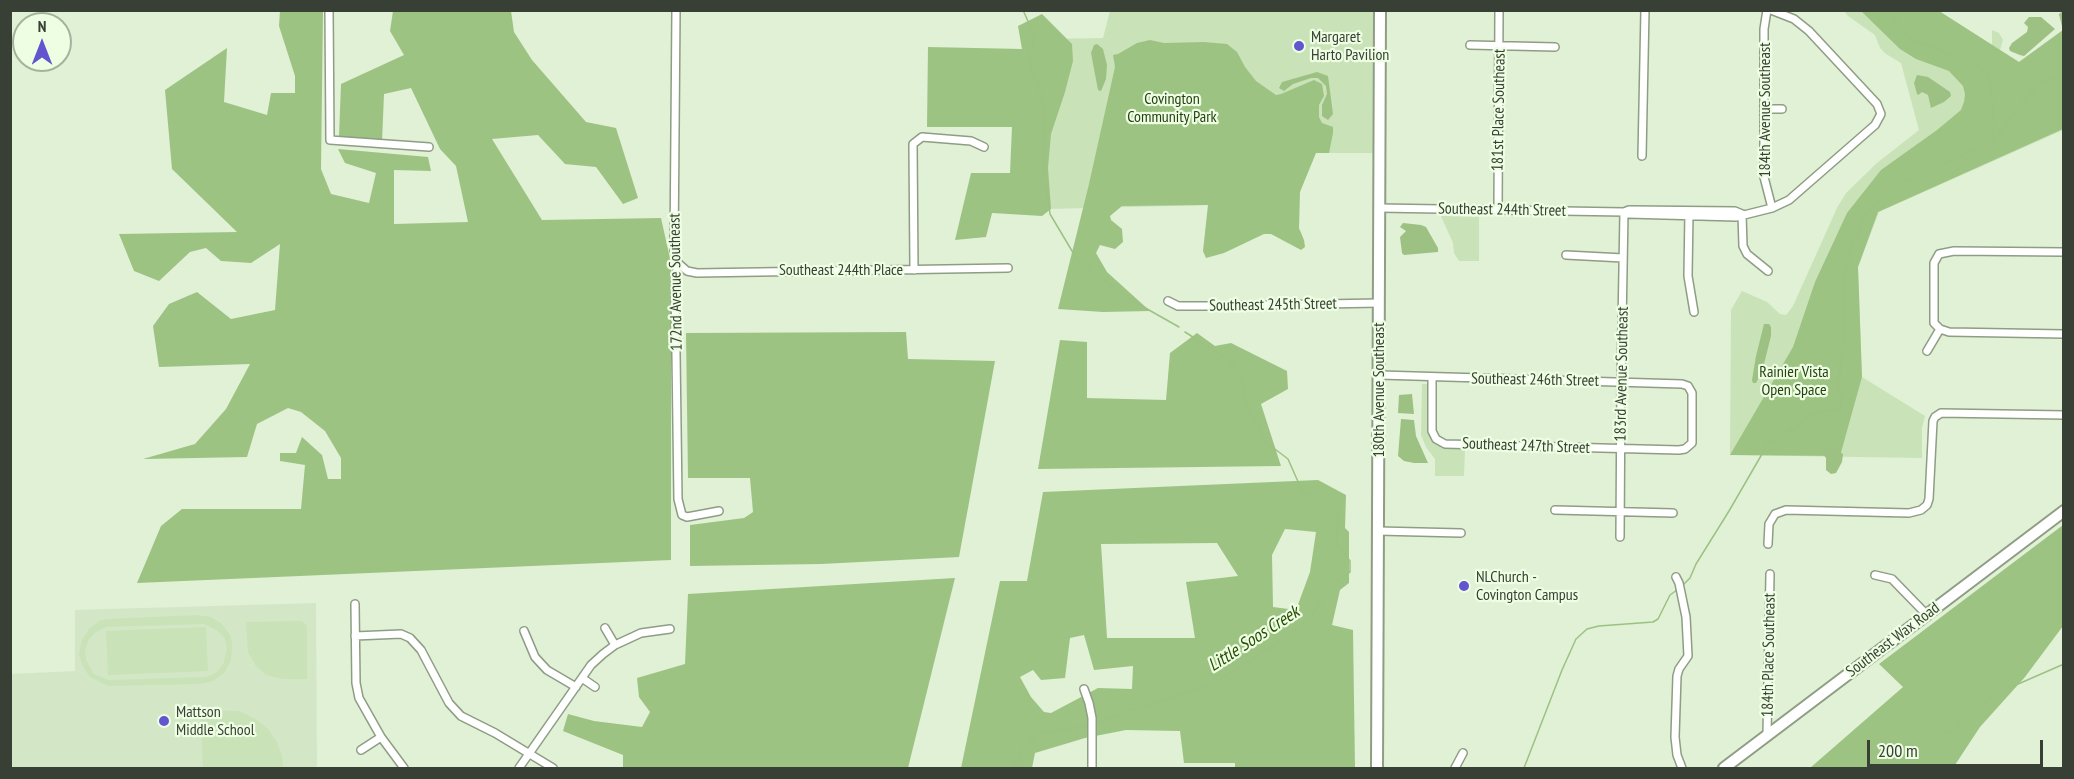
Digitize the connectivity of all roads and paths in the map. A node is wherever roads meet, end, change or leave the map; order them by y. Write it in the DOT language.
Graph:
graph roads {
  1 [pos="329,10"];
  2 [pos="676,10"];
  3 [pos="1380,10"];
  4 [pos="1499,10"];
  5 [pos="1645,10"];
  6 [pos="1769,10"];
  7 [pos="1470,45"];
  8 [pos="1500,46"];
  9 [pos="1555,47"];
  10 [pos="1764,109"];
  11 [pos="1782,109"];
  12 [pos="429,147"];
  13 [pos="984,147"];
  14 [pos="1642,156"];
  15 [pos="1379,208"];
  16 [pos="1772,208"];
  17 [pos="1498,210"];
  18 [pos="1624,212"];
  19 [pos="1688,213"];
  20 [pos="1742,214"];
  21 [pos="2064,252"];
  22 [pos="1566,255"];
  23 [pos="1623,258"];
  24 [pos="678,263"];
  25 [pos="1008,268"];
  26 [pos="914,270"];
  27 [pos="1768,271"];
  28 [pos="1168,301"];
  29 [pos="1379,303"];
  30 [pos="1694,312"];
  31 [pos="1940,329"];
  32 [pos="2064,333"];
  33 [pos="1927,351"];
  34 [pos="1380,375"];
  35 [pos="1432,378"];
  36 [pos="1621,382"];
  37 [pos="2064,415"];
  38 [pos="1688,447"];
  39 [pos="1621,449"];
  40 [pos="1555,510"];
  41 [pos="719,512"];
  42 [pos="1620,512"];
  43 [pos="2064,512"];
  44 [pos="1673,513"];
  45 [pos="1378,531"];
  46 [pos="1461,533"];
  47 [pos="1620,537"];
  48 [pos="1768,544"];
  49 [pos="1770,574"];
  50 [pos="1875,575"];
  51 [pos="1676,577"];
  52 [pos="355,604"];
  53 [pos="1927,615"];
  54 [pos="605,628"];
  55 [pos="670,629"];
  56 [pos="524,631"];
  57 [pos="355,636"];
  58 [pos="615,645"];
  59 [pos="582,678"];
  60 [pos="576,687"];
  61 [pos="595,687"];
  62 [pos="1084,689"];
  63 [pos="1767,735"];
  64 [pos="381,737"];
  65 [pos="361,750"];
  66 [pos="1463,753"];
  67 [pos="529,754"];
  68 [pos="404,768"];
  69 [pos="519,768"];
  70 [pos="553,768"];
  71 [pos="1092,768"];
  72 [pos="1377,768"];
  73 [pos="1455,768"];
  74 [pos="1682,768"];
  75 [pos="1724,768"];
  1 -- 12 [label="street"];
  2 -- 24 [label="street, 172nd Avenue Southeast"];
  3 -- 15 [label="street, 180th Avenue Southeast"];
  4 -- 8 [label="street, 181st Place Southeast"];
  5 -- 14 [label="street"];
  6 -- 10 [label="street, 184th Avenue Southeast"];
  6 -- 16 [label="street, Southeast 244th Street"];
  7 -- 8 [label="street"];
  8 -- 9 [label="street"];
  8 -- 17 [label="street, 181st Place Southeast"];
  10 -- 11 [label="street"];
  10 -- 16 [label="street, 184th Avenue Southeast"];
  13 -- 26 [label="street"];
  15 -- 17 [label="street, Southeast 244th Street"];
  15 -- 29 [label="street, 180th Avenue Southeast"];
  16 -- 20 [label="street, Southeast 244th Street"];
  17 -- 18 [label="street, Southeast 244th Street"];
  18 -- 19 [label="street, Southeast 244th Street"];
  18 -- 23 [label="street, 183rd Avenue Southeast"];
  19 -- 20 [label="street, Southeast 244th Street"];
  19 -- 30 [label="street"];
  20 -- 27 [label="street"];
  21 -- 31 [label="street"];
  22 -- 23 [label="street"];
  23 -- 36 [label="street, 183rd Avenue Southeast"];
  24 -- 26 [label="street, Southeast 244th Place"];
  24 -- 41 [label="street, 172nd Avenue Southeast"];
  25 -- 26 [label="street, Southeast 244th Place"];
  28 -- 29 [label="street, Southeast 245th Street"];
  29 -- 34 [label="street, 180th Avenue Southeast"];
  31 -- 32 [label="street"];
  31 -- 33 [label="street"];
  34 -- 35 [label="street, Southeast 246th Street"];
  34 -- 45 [label="street, 180th Avenue Southeast"];
  35 -- 36 [label="street, Southeast 246th Street"];
  35 -- 39 [label="street, Southeast 247th Street"];
  36 -- 38 [label="street, Southeast 246th Street"];
  36 -- 39 [label="street, 183rd Avenue Southeast"];
  37 -- 48 [label="street"];
  38 -- 39 [label="street, Southeast 247th Street"];
  39 -- 42 [label="street, 183rd Avenue Southeast"];
  40 -- 42 [label="street"];
  42 -- 44 [label="street"];
  42 -- 47 [label="street, 183rd Avenue Southeast"];
  43 -- 53 [label="street, Southeast Wax Road"];
  45 -- 46 [label="street"];
  45 -- 72 [label="street, 180th Avenue Southeast"];
  49 -- 63 [label="street, 184th Place Southeast"];
  50 -- 53 [label="street"];
  51 -- 74 [label="street"];
  52 -- 57 [label="street"];
  53 -- 63 [label="street, Southeast Wax Road"];
  54 -- 58 [label="street"];
  55 -- 58 [label="street"];
  56 -- 60 [label="street"];
  57 -- 64 [label="street"];
  57 -- 67 [label="street"];
  58 -- 59 [label="street"];
  59 -- 60 [label="street"];
  59 -- 61 [label="street"];
  60 -- 67 [label="street"];
  62 -- 71 [label="street"];
  63 -- 75 [label="street, Southeast Wax Road"];
  64 -- 65 [label="street"];
  64 -- 68 [label="street"];
  66 -- 73 [label="street"];
  67 -- 69 [label="street"];
  67 -- 70 [label="street"];
}
